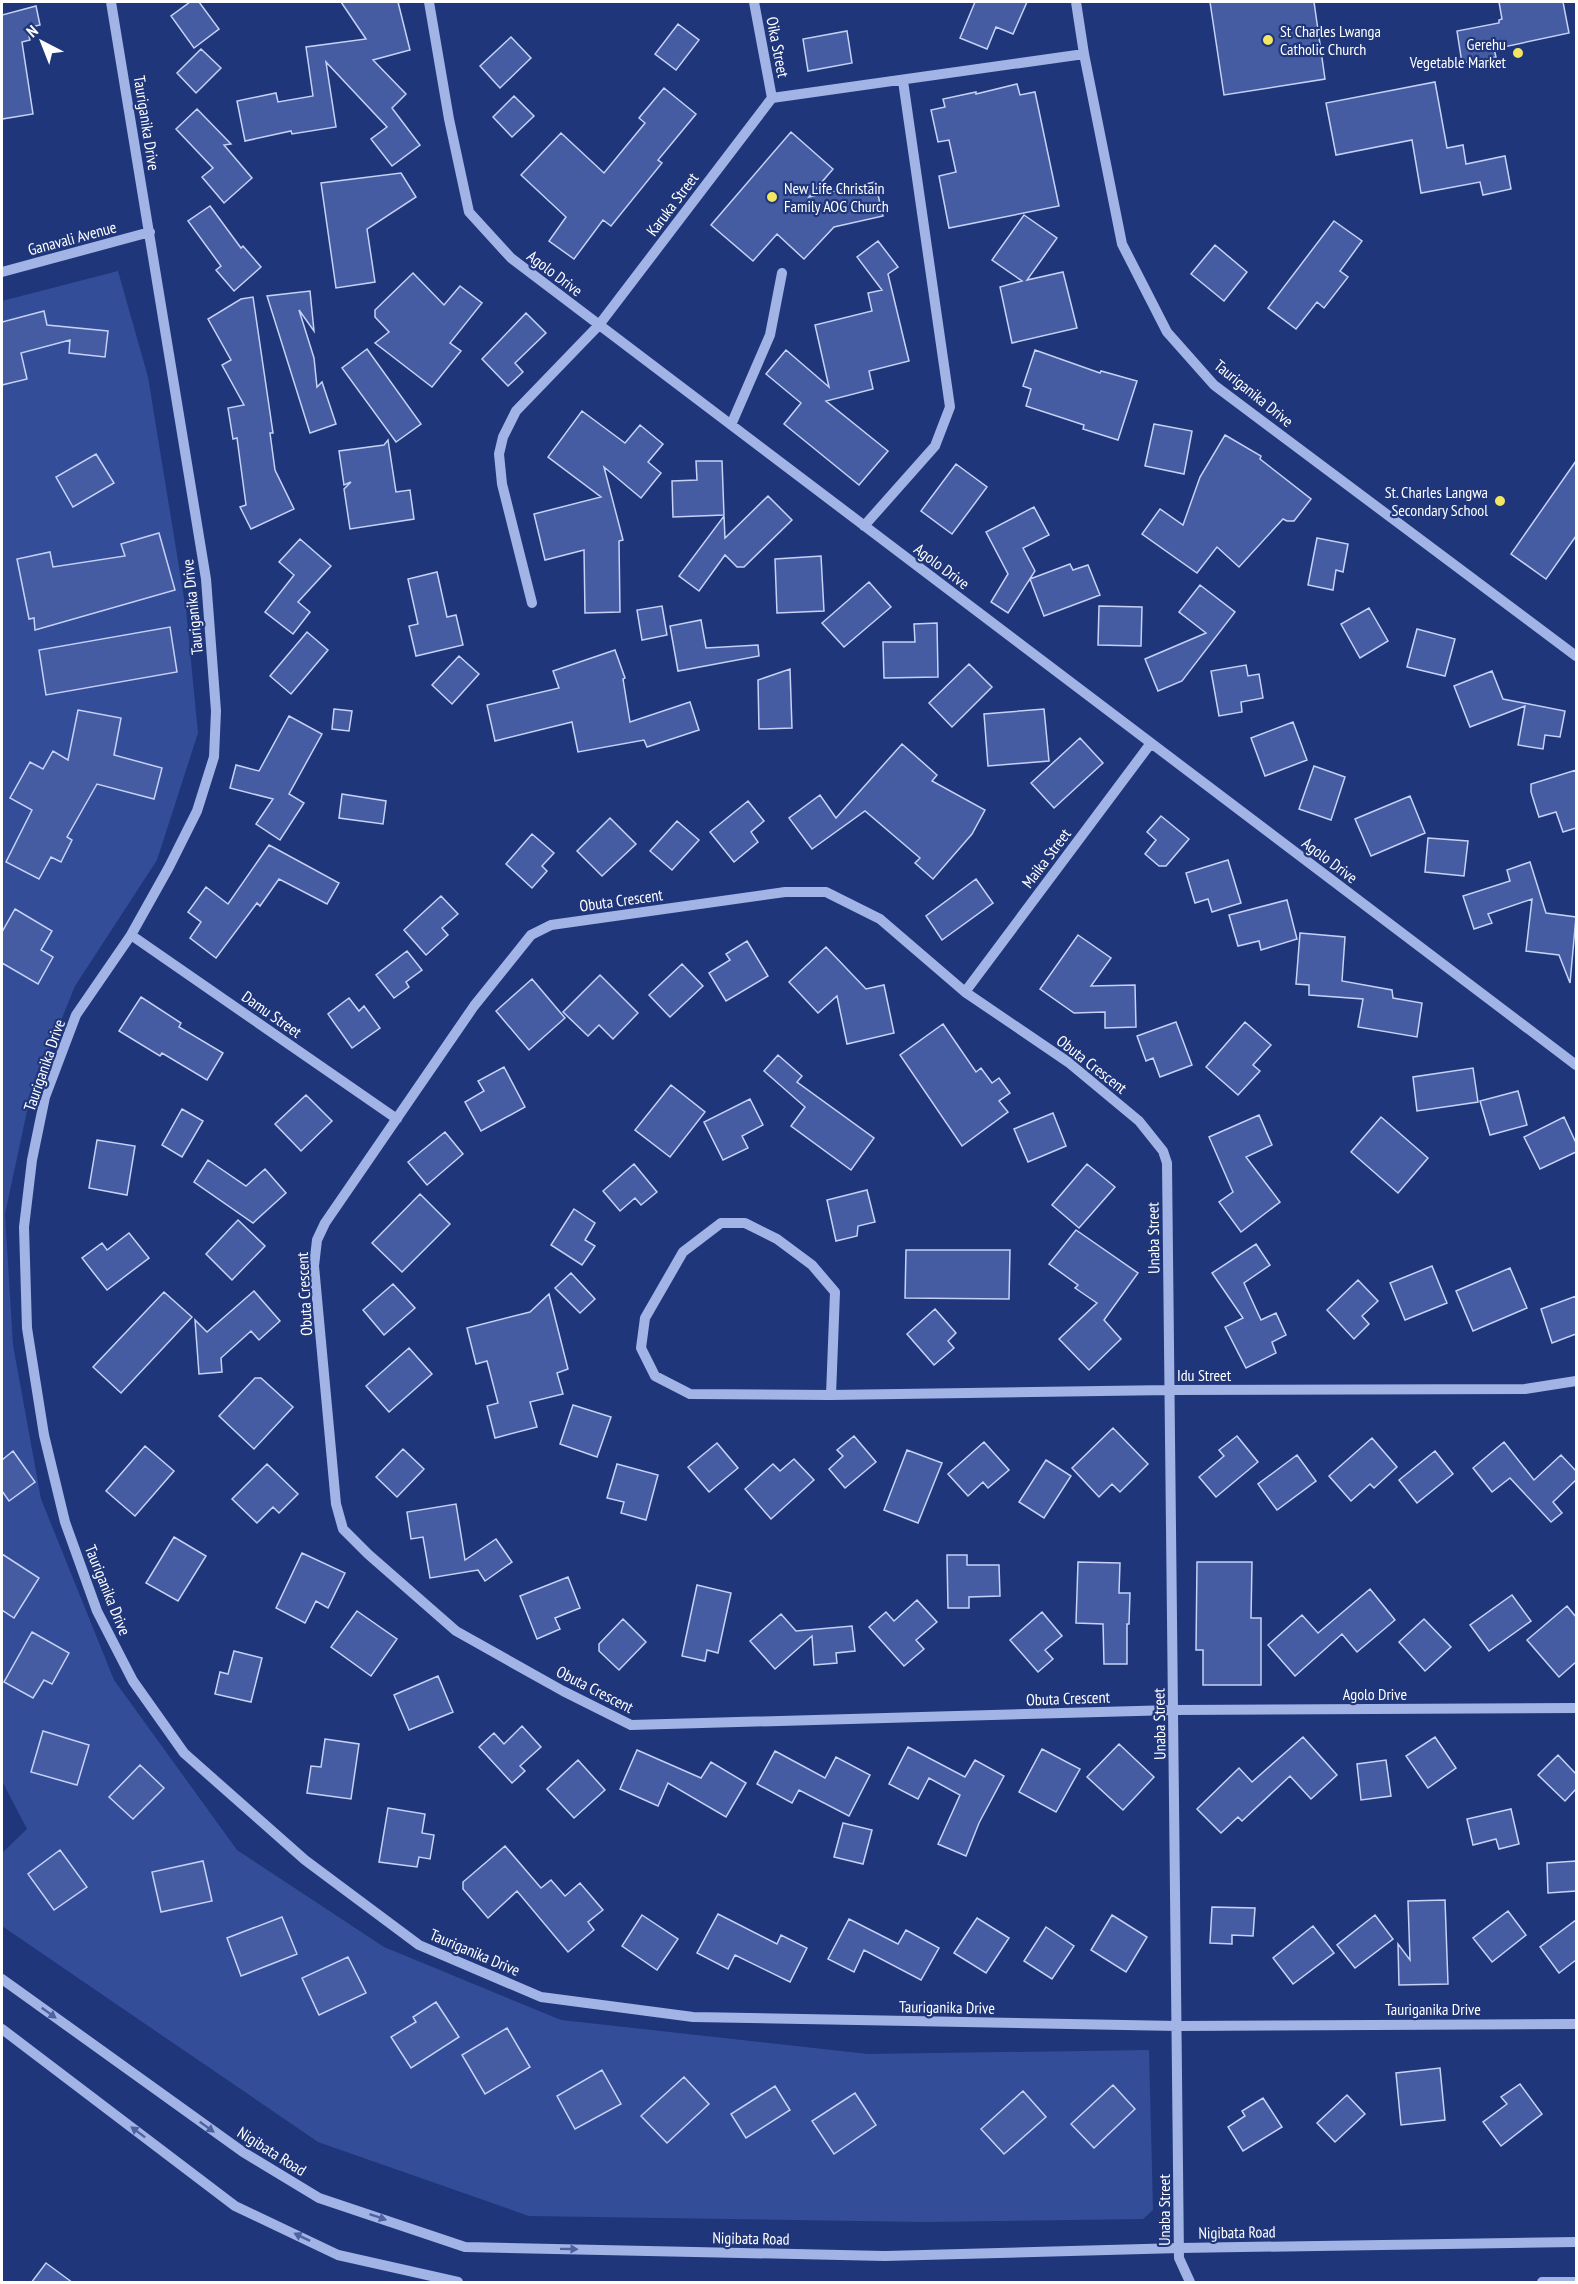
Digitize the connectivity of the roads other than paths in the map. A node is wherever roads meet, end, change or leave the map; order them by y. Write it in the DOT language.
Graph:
graph roads {
  1 [pos="111,2"];
  2 [pos="429,2"];
  3 [pos="754,2"];
  4 [pos="1076,2"];
  5 [pos="1084,54"];
  6 [pos="903,81"];
  7 [pos="772,98"];
  8 [pos="150,232"];
  9 [pos="2,272"];
  10 [pos="782,273"];
  11 [pos="599,325"];
  12 [pos="731,425"];
  13 [pos="864,526"];
  14 [pos="532,603"];
  15 [pos="1576,656"];
  16 [pos="1151,742"];
  17 [pos="130,935"];
  18 [pos="965,992"];
  19 [pos="1576,1065"];
  20 [pos="397,1119"];
  21 [pos="1167,1163"];
  22 [pos="1576,1381"];
  23 [pos="1170,1390"];
  24 [pos="831,1395"];
  25 [pos="1576,1708"];
  26 [pos="1174,1710"];
  27 [pos="2,1979"];
  28 [pos="1576,2024"];
  29 [pos="1178,2026"];
  30 [pos="2,2029"];
  31 [pos="1576,2242"];
  32 [pos="1180,2248"];
  33 [pos="453,2282"];
  34 [pos="1576,2282"];
  35 [pos="1190,2283"];
  36 [pos="1542,2283"];
  1 -- 8 [label="street, Tauriganika Drive"];
  2 -- 11 [label="street, Agolo Drive"];
  3 -- 7 [label="street, Oika Street"];
  4 -- 5 [label="street, Tauriganika Drive"];
  5 -- 6 [label="street"];
  5 -- 15 [label="street, Tauriganika Drive"];
  6 -- 7 [label="street"];
  6 -- 13 [label="street"];
  7 -- 11 [label="street, Karuka Street"];
  8 -- 9 [label="street, Ganavali Avenue"];
  8 -- 17 [label="street, Tauriganika Drive"];
  10 -- 12 [label="street"];
  11 -- 12 [label="street, Agolo Drive"];
  11 -- 14 [label="street, Karuka Street"];
  12 -- 13 [label="street, Agolo Drive"];
  13 -- 16 [label="street, Agolo Drive"];
  16 -- 18 [label="street, Maika Street"];
  16 -- 19 [label="street, Agolo Drive"];
  17 -- 20 [label="street, Damu Street"];
  17 -- 29 [label="street, Tauriganika Drive"];
  18 -- 20 [label="street, Obuta Crescent"];
  18 -- 21 [label="street, Obuta Crescent"];
  20 -- 26 [label="street, Obuta Crescent"];
  21 -- 23 [label="street, Unaba Street"];
  22 -- 23 [label="street, Idu Street"];
  23 -- 24 [label="street, Idu Street"];
  23 -- 26 [label="street, Unaba Street"];
  24 -- 24 [label="street"];
  25 -- 26 [label="street, Agolo Drive"];
  26 -- 29 [label="street, Unaba Street"];
  27 -- 32 [label="street, Nigibata Road, one-way"];
  28 -- 29 [label="street, Tauriganika Drive"];
  29 -- 32 [label="street, Unaba Street"];
  33 -- 30 [label="street, one-way"];
  31 -- 32 [label="street, Nigibata Road"];
  32 -- 35 [label="street, Unaba Street"];
  34 -- 36 [label="street"];
}
